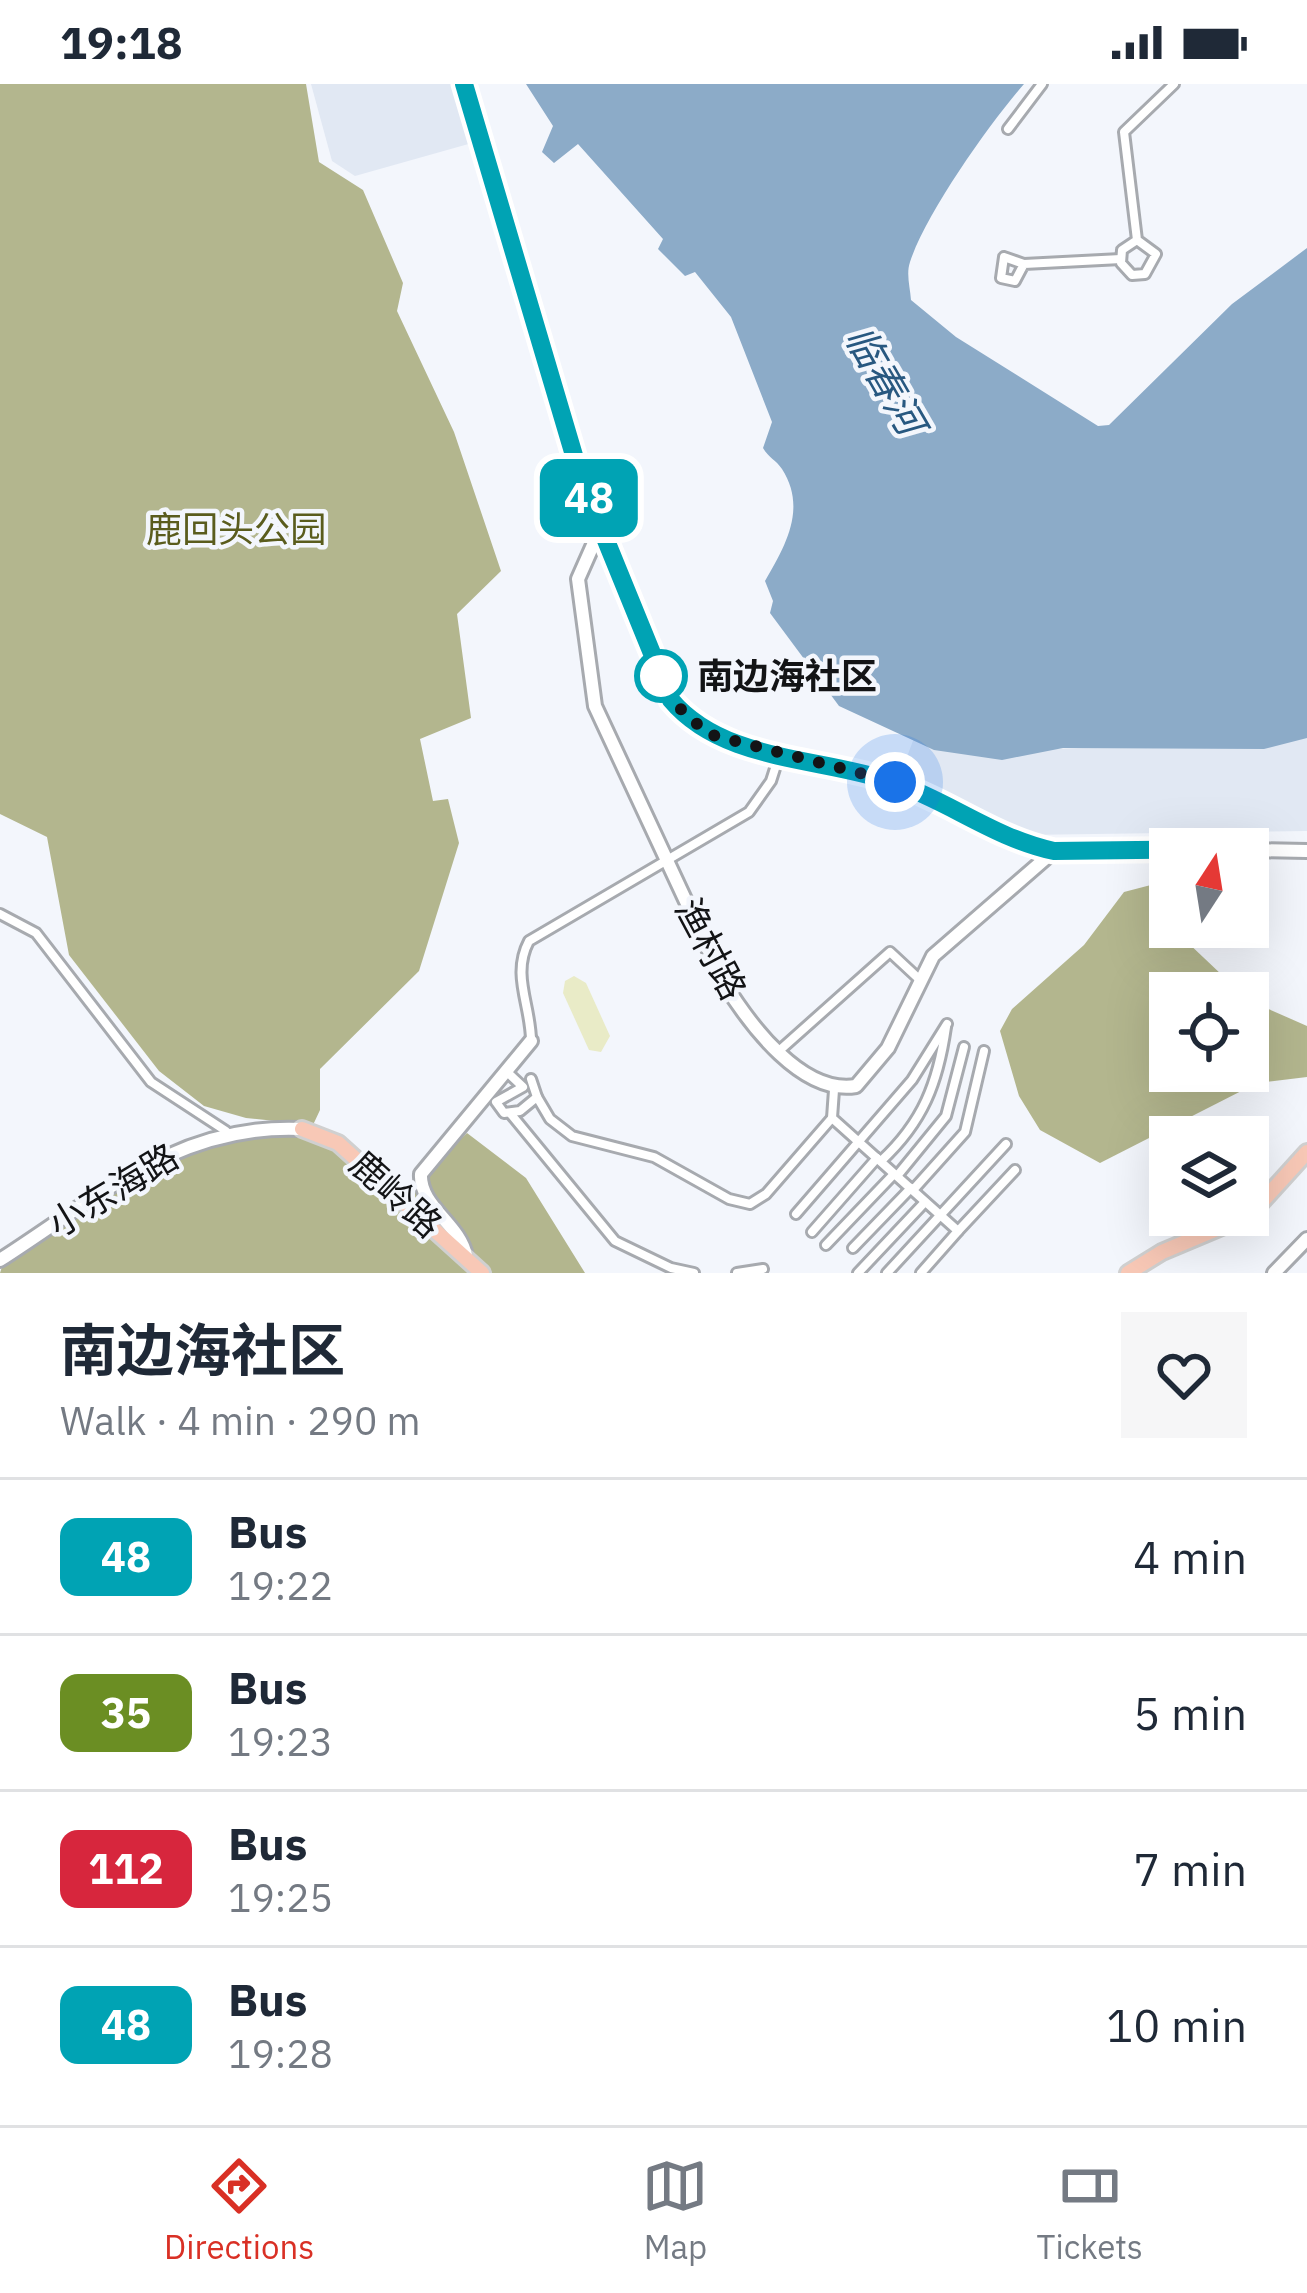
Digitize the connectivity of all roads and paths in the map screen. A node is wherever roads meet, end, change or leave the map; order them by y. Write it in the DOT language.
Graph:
graph roads {
  1 [pos="464,84"];
  2 [pos="1042,84"];
  3 [pos="1174,84"];
  4 [pos="1008,129"];
  5 [pos="1137,240"];
  6 [pos="1121,260"];
  7 [pos="1024,265"];
  8 [pos="601,527"];
  9 [pos="780,753"];
  10 [pos="1149,850"];
  11 [pos="1269,850"];
  12 [pos="1054,851"];
  13 [pos="1307,851"];
  14 [pos="665,859"];
  15 [pos="0,914"];
  16 [pos="919,979"];
  17 [pos="531,1041"];
  18 [pos="964,1047"];
  19 [pos="780,1051"];
  20 [pos="984,1051"];
  21 [pos="507,1072"];
  22 [pos="531,1079"];
  23 [pos="834,1090"];
  24 [pos="537,1097"];
  25 [pos="510,1113"];
  26 [pos="832,1118"];
  27 [pos="302,1129"];
  28 [pos="226,1132"];
  29 [pos="861,1143"];
  30 [pos="1006,1144"];
  31 [pos="1307,1152"];
  32 [pos="879,1160"];
  33 [pos="1015,1170"];
  34 [pos="896,1175"];
  35 [pos="912,1189"];
  36 [pos="926,1202"];
  37 [pos="796,1214"];
  38 [pos="941,1216"];
  39 [pos="958,1231"];
  40 [pos="812,1232"];
  41 [pos="1307,1239"];
  42 [pos="826,1245"];
  43 [pos="853,1248"];
  44 [pos="466,1256"];
  45 [pos="0,1260"];
  46 [pos="763,1269"];
  47 [pos="482,1273"];
  48 [pos="694,1273"];
  49 [pos="737,1273"];
  50 [pos="858,1273"];
  51 [pos="887,1273"];
  52 [pos="921,1273"];
  53 [pos="1128,1273"];
  54 [pos="1274,1273"];
  1 -- 8 [label="main road"];
  2 -- 4 [label="street"];
  3 -- 5 [label="street"];
  5 -- 6 [label="street"];
  5 -- 6 [label="street"];
  6 -- 7 [label="street"];
  8 -- 9 [label="main road"];
  8 -- 14 [label="main road, 渔村路"];
  9 -- 12 [label="main road"];
  9 -- 14 [label="street"];
  10 -- 12 [label="main road"];
  11 -- 13 [label="main road"];
  12 -- 16 [label="main road"];
  14 -- 17 [label="street"];
  14 -- 19 [label="main road, 渔村路"];
  15 -- 28 [label="street"];
  16 -- 19 [label="street"];
  16 -- 23 [label="main road"];
  17 -- 21 [label="main road"];
  18 -- 34 [label="street"];
  19 -- 23 [label="main road, 渔村路"];
  20 -- 35 [label="street"];
  21 -- 25 [label="street"];
  21 -- 44 [label="main road"];
  22 -- 24 [label="street"];
  23 -- 26 [label="street"];
  24 -- 25 [label="street"];
  24 -- 26 [label="street"];
  25 -- 48 [label="street"];
  26 -- 29 [label="street"];
  27 -- 28 [label="main road, 小东海路"];
  27 -- 44 [label="main road, 鹿岭路"];
  28 -- 45 [label="main road, 小东海路"];
  29 -- 32 [label="street"];
  29 -- 32 [label="street"];
  29 -- 37 [label="street"];
  30 -- 38 [label="street"];
  31 -- 53 [label="main road"];
  32 -- 34 [label="street"];
  32 -- 40 [label="street"];
  33 -- 39 [label="street"];
  34 -- 35 [label="street"];
  34 -- 42 [label="street"];
  35 -- 36 [label="street"];
  35 -- 43 [label="street"];
  36 -- 38 [label="street"];
  36 -- 50 [label="street"];
  38 -- 39 [label="street"];
  38 -- 51 [label="street"];
  39 -- 52 [label="street"];
  41 -- 54 [label="main road"];
  44 -- 47 [label="main road, 鹿岭路"];
  46 -- 49 [label="street"];
}
